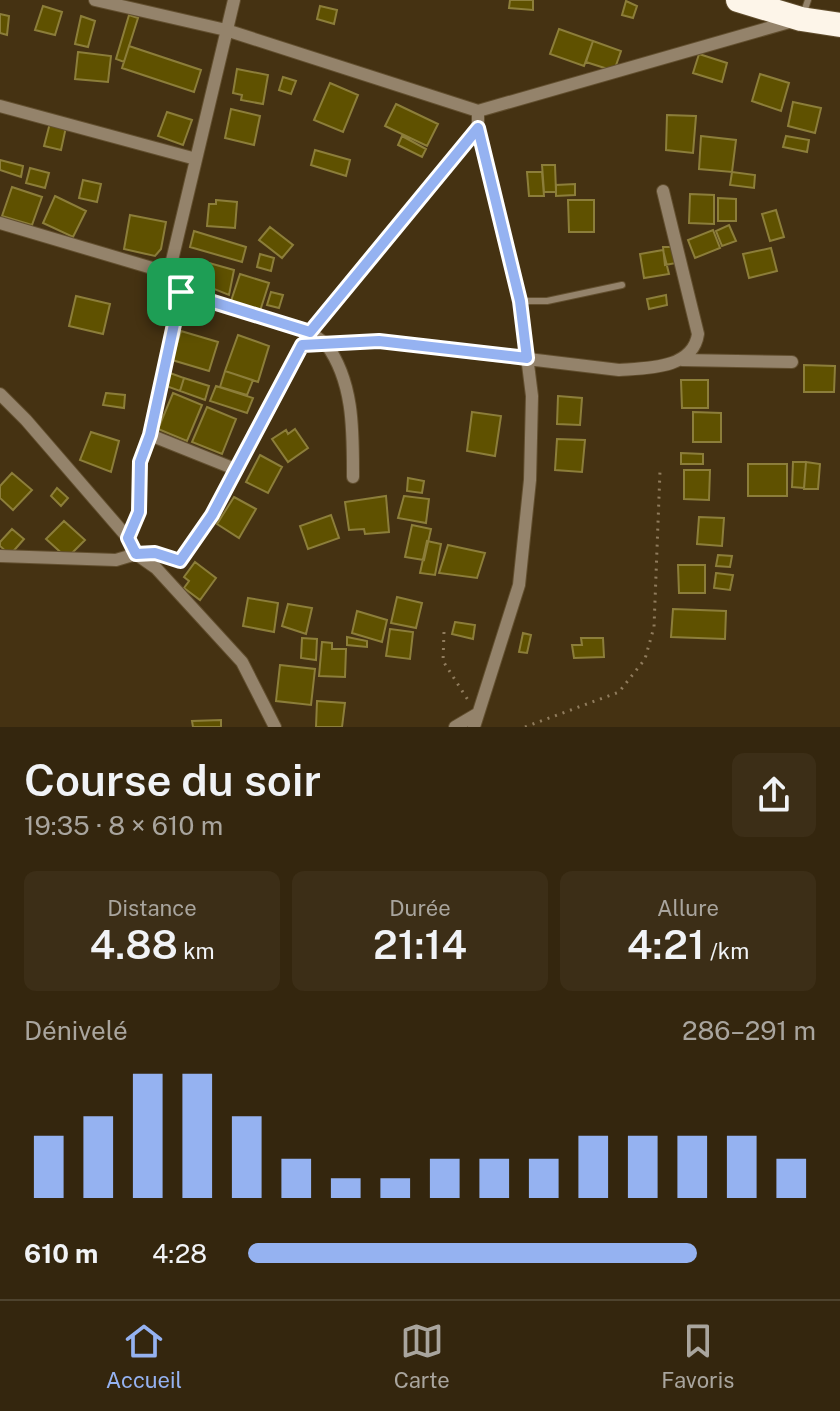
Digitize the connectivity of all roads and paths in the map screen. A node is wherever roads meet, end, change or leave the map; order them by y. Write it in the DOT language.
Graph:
graph roads {
  1 [pos="95,0"];
  2 [pos="234,0"];
  3 [pos="738,0"];
  4 [pos="805,9"];
  5 [pos="840,25"];
  6 [pos="226,30"];
  7 [pos="0,106"];
  8 [pos="478,111"];
  9 [pos="478,128"];
  10 [pos="196,159"];
  11 [pos="663,191"];
  12 [pos="0,223"];
  13 [pos="169,273"];
  14 [pos="622,285"];
  15 [pos="181,292"];
  16 [pos="520,301"];
  17 [pos="310,332"];
  18 [pos="326,344"];
  19 [pos="302,345"];
  20 [pos="527,358"];
  21 [pos="682,360"];
  22 [pos="792,362"];
  23 [pos="0,394"];
  24 [pos="150,435"];
  25 [pos="235,469"];
  26 [pos="660,471"];
  27 [pos="353,477"];
  28 [pos="128,538"];
  29 [pos="136,554"];
  30 [pos="0,556"];
  31 [pos="444,632"];
  32 [pos="475,720"];
  33 [pos="275,727"];
  34 [pos="455,727"];
  35 [pos="525,727"];
  1 -- 6 [label="street"];
  2 -- 6 [label="street"];
  3 -- 4 [label="highway"];
  4 -- 5 [label="highway"];
  4 -- 8 [label="street"];
  6 -- 8 [label="street"];
  6 -- 10 [label="street"];
  7 -- 10 [label="street"];
  8 -- 9 [label="street"];
  9 -- 16 [label="street"];
  9 -- 17 [label="street"];
  10 -- 13 [label="street"];
  11 -- 21 [label="street"];
  12 -- 13 [label="street"];
  13 -- 15 [label="street"];
  14 -- 16 [label="lane"];
  15 -- 17 [label="street"];
  15 -- 24 [label="street"];
  16 -- 20 [label="street"];
  17 -- 18 [label="street"];
  17 -- 19 [label="street"];
  18 -- 19 [label="street"];
  18 -- 20 [label="street"];
  18 -- 27 [label="street"];
  19 -- 25 [label="street"];
  20 -- 21 [label="street"];
  20 -- 32 [label="street"];
  21 -- 22 [label="street"];
  23 -- 28 [label="street"];
  24 -- 25 [label="street"];
  24 -- 28 [label="street"];
  25 -- 29 [label="street"];
  26 -- 35 [label="path"];
  28 -- 29 [label="street"];
  29 -- 30 [label="street"];
  29 -- 33 [label="street"];
  31 -- 32 [label="path"];
  32 -- 34 [label="street"];
}
